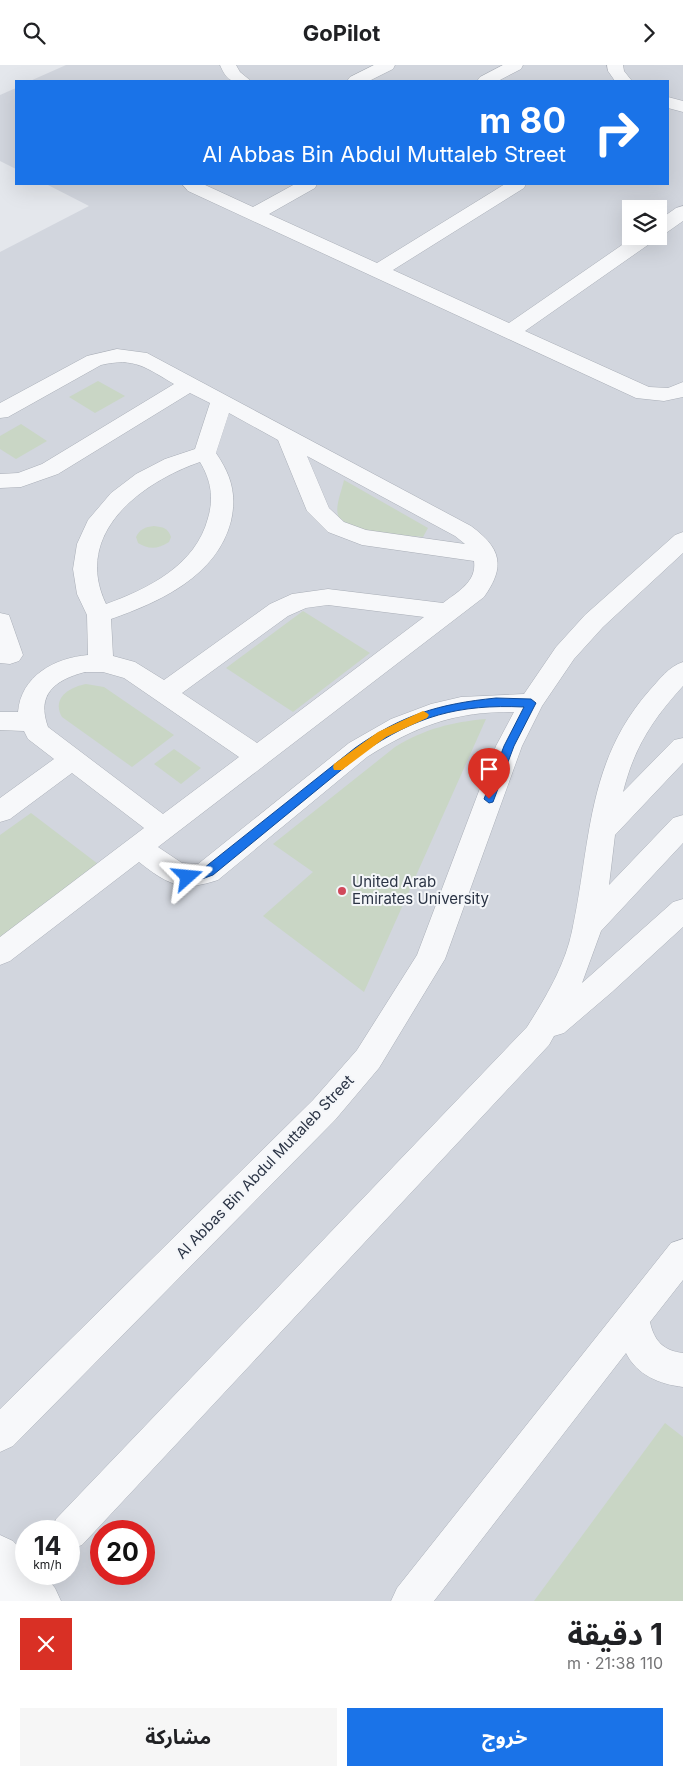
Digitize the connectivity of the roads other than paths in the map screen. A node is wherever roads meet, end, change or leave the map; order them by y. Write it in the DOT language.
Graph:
graph roads {
  1 [pos="228,65"];
  2 [pos="387,65"];
  3 [pos="515,65"];
  4 [pos="615,65"];
  5 [pos="240,80"];
  6 [pos="358,80"];
  7 [pos="488,80"];
  8 [pos="622,80"];
  9 [pos="669,102"];
  10 [pos="683,107"];
  11 [pos="193,185"];
  12 [pos="306,185"];
  13 [pos="515,185"];
  14 [pos="683,212"];
  15 [pos="254,214"];
  16 [pos="667,223"];
  17 [pos="635,245"];
  18 [pos="378,271"];
  19 [pos="510,332"];
  20 [pos="191,383"];
  21 [pos="683,388"];
  22 [pos="222,400"];
  23 [pos="0,412"];
  24 [pos="288,436"];
  25 [pos="205,453"];
  26 [pos="0,481"];
  27 [pos="683,540"];
  28 [pos="486,555"];
  29 [pos="448,612"];
  30 [pos="99,615"];
  31 [pos="0,621"];
  32 [pos="5,655"];
  33 [pos="102,663"];
  34 [pos="683,671"];
  35 [pos="46,679"];
  36 [pos="164,693"];
  37 [pos="531,703"];
  38 [pos="0,721"];
  39 [pos="31,722"];
  40 [pos="683,747"];
  41 [pos="259,757"];
  42 [pos="73,759"];
  43 [pos="0,812"];
  44 [pos="683,825"];
  45 [pos="164,829"];
  46 [pos="603,831"];
  47 [pos="140,847"];
  48 [pos="683,910"];
  49 [pos="587,927"];
  50 [pos="0,953"];
  51 [pos="538,1036"];
  52 [pos="683,1254"];
  53 [pos="633,1320"];
  54 [pos="683,1370"];
  55 [pos="0,1434"];
  56 [pos="80,1520"];
  57 [pos="410,1601"];
  1 -- 5 [label="lane"];
  2 -- 6 [label="lane"];
  3 -- 7 [label="lane"];
  4 -- 8 [label="lane"];
  9 -- 10 [label="lane"];
  11 -- 15 [label="lane"];
  12 -- 15 [label="lane"];
  13 -- 18 [label="lane"];
  14 -- 16 [label="lane"];
  15 -- 18 [label="lane"];
  17 -- 19 [label="lane"];
  18 -- 19 [label="lane"];
  19 -- 21 [label="lane"];
  20 -- 22 [label="lane"];
  20 -- 23 [label="lane"];
  20 -- 26 [label="lane"];
  22 -- 24 [label="lane"];
  22 -- 25 [label="lane"];
  24 -- 28 [label="lane"];
  24 -- 28 [label="lane"];
  25 -- 30 [label="lane"];
  25 -- 30 [label="lane"];
  27 -- 37 [label="lane, Al Abbas Bin Abdul Muttaleb Street"];
  28 -- 29 [label="lane"];
  29 -- 36 [label="lane"];
  29 -- 41 [label="lane"];
  30 -- 33 [label="lane"];
  31 -- 32 [label="lane"];
  32 -- 35 [label="lane"];
  33 -- 35 [label="lane"];
  33 -- 36 [label="lane"];
  34 -- 46 [label="lane"];
  35 -- 39 [label="lane"];
  36 -- 41 [label="lane"];
  37 -- 47 [label="lane"];
  37 -- 55 [label="lane, Al Abbas Bin Abdul Muttaleb Street"];
  38 -- 39 [label="lane"];
  39 -- 42 [label="lane"];
  40 -- 46 [label="lane"];
  41 -- 45 [label="lane"];
  42 -- 43 [label="lane"];
  42 -- 45 [label="lane"];
  44 -- 49 [label="lane"];
  45 -- 47 [label="lane"];
  46 -- 49 [label="lane"];
  47 -- 50 [label="lane"];
  48 -- 51 [label="lane"];
  49 -- 51 [label="lane"];
  51 -- 56 [label="lane"];
  52 -- 53 [label="lane"];
  53 -- 54 [label="lane"];
  53 -- 57 [label="lane"];
}
